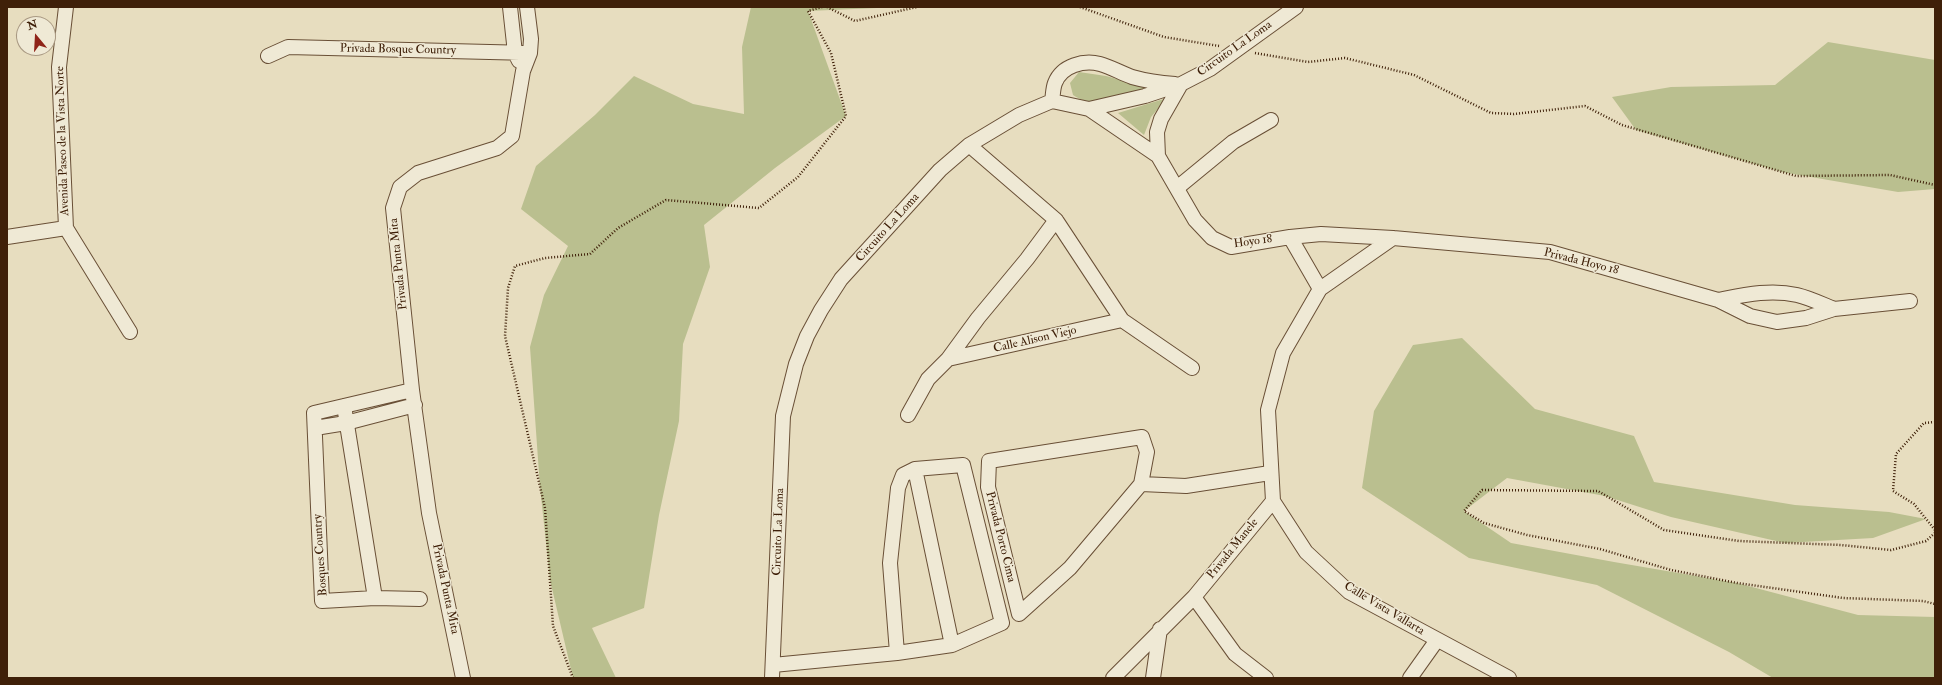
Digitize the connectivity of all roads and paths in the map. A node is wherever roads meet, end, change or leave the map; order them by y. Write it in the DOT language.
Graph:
graph roads {
  1 [pos="66,7"];
  2 [pos="510,7"];
  3 [pos="527,7"];
  4 [pos="822,7"];
  5 [pos="827,7"];
  6 [pos="917,7"];
  7 [pos="1080,7"];
  8 [pos="1296,7"];
  9 [pos="1236,50"];
  10 [pos="515,53"];
  11 [pos="530,53"];
  12 [pos="268,56"];
  13 [pos="523,71"];
  14 [pos="1181,84"];
  15 [pos="1052,101"];
  16 [pos="1089,109"];
  17 [pos="1271,120"];
  18 [pos="969,145"];
  19 [pos="1158,156"];
  20 [pos="1935,185"];
  21 [pos="1178,188"];
  22 [pos="1056,220"];
  23 [pos="66,228"];
  24 [pos="7,237"];
  25 [pos="1290,237"];
  26 [pos="1393,238"];
  27 [pos="1320,289"];
  28 [pos="1718,300"];
  29 [pos="1910,301"];
  30 [pos="1834,309"];
  31 [pos="1122,320"];
  32 [pos="130,332"];
  33 [pos="948,359"];
  34 [pos="1192,368"];
  35 [pos="412,390"];
  36 [pos="415,405"];
  37 [pos="344,406"];
  38 [pos="908,415"];
  39 [pos="1935,422"];
  40 [pos="346,423"];
  41 [pos="315,428"];
  42 [pos="915,470"];
  43 [pos="1270,473"];
  44 [pos="1141,484"];
  45 [pos="1273,502"];
  46 [pos="1935,531"];
  47 [pos="1194,597"];
  48 [pos="375,598"];
  49 [pos="420,599"];
  50 [pos="1935,604"];
  51 [pos="1160,629"];
  52 [pos="1436,640"];
  53 [pos="952,645"];
  54 [pos="897,654"];
  55 [pos="773,672"];
  56 [pos="463,678"];
  57 [pos="573,678"];
  58 [pos="1113,678"];
  59 [pos="1153,678"];
  60 [pos="1266,678"];
  61 [pos="1410,678"];
  62 [pos="1509,678"];
  1 -- 23 [label="street, Avenida Paseo de la Vista Norte"];
  2 -- 10 [label="street"];
  3 -- 11 [label="street"];
  4 -- 57 [label="path"];
  5 -- 6 [label="path"];
  7 -- 9 [label="path"];
  8 -- 9 [label="street, Circuito La Loma"];
  9 -- 14 [label="street, Circuito La Loma"];
  9 -- 20 [label="path"];
  10 -- 11 [label="street, Privada Bosque Country"];
  10 -- 12 [label="street, Privada Bosque Country"];
  10 -- 13 [label="street"];
  11 -- 13 [label="street, Privada Punta Mita"];
  13 -- 35 [label="street, Privada Punta Mita"];
  14 -- 15 [label="street"];
  14 -- 16 [label="street, Circuito La Loma"];
  14 -- 19 [label="street, Hoyo 18"];
  15 -- 16 [label="street, Circuito La Loma"];
  15 -- 18 [label="street, Circuito La Loma"];
  16 -- 19 [label="street, Hoyo 18"];
  17 -- 21 [label="street"];
  18 -- 22 [label="street"];
  18 -- 55 [label="street, Circuito La Loma"];
  19 -- 21 [label="street, Hoyo 18"];
  21 -- 25 [label="street, Hoyo 18"];
  22 -- 31 [label="street"];
  22 -- 33 [label="street"];
  23 -- 24 [label="street"];
  23 -- 32 [label="street"];
  25 -- 26 [label="street, Hoyo 18"];
  25 -- 27 [label="street"];
  26 -- 27 [label="street, Calle Vista Vallarta"];
  26 -- 28 [label="street, Privada Hoyo 18"];
  27 -- 43 [label="street, Calle Vista Vallarta"];
  28 -- 30 [label="street, Privada Hoyo 18"];
  28 -- 30 [label="street, Privada Hoyo 18"];
  29 -- 30 [label="street, Privada Hoyo 18"];
  31 -- 33 [label="street, Calle Alison Viejo"];
  31 -- 34 [label="street"];
  33 -- 38 [label="street"];
  35 -- 36 [label="street, Privada Punta Mita"];
  35 -- 37 [label="street"];
  36 -- 40 [label="street"];
  36 -- 56 [label="street, Privada Punta Mita"];
  37 -- 40 [label="street"];
  37 -- 41 [label="street, Bosques Country"];
  39 -- 46 [label="path"];
  40 -- 41 [label="street"];
  40 -- 48 [label="street"];
  41 -- 48 [label="street, Bosques Country"];
  42 -- 53 [label="street"];
  42 -- 53 [label="street, Privada Porto Cima"];
  42 -- 54 [label="street"];
  43 -- 44 [label="street"];
  43 -- 45 [label="street, Calle Vista Vallarta"];
  44 -- 44 [label="street, Privada Porto Cima"];
  45 -- 47 [label="street, Privada Manele"];
  45 -- 52 [label="street, Calle Vista Vallarta"];
  46 -- 50 [label="path"];
  47 -- 51 [label="street, Privada Manele"];
  47 -- 60 [label="street"];
  48 -- 49 [label="street, Bosques Country"];
  51 -- 58 [label="street, Privada Manele"];
  51 -- 59 [label="street"];
  52 -- 61 [label="street"];
  52 -- 62 [label="street, Calle Vista Vallarta"];
  53 -- 54 [label="street, Privada Porto Cima"];
  54 -- 55 [label="street, Privada Porto Cima"];
}
